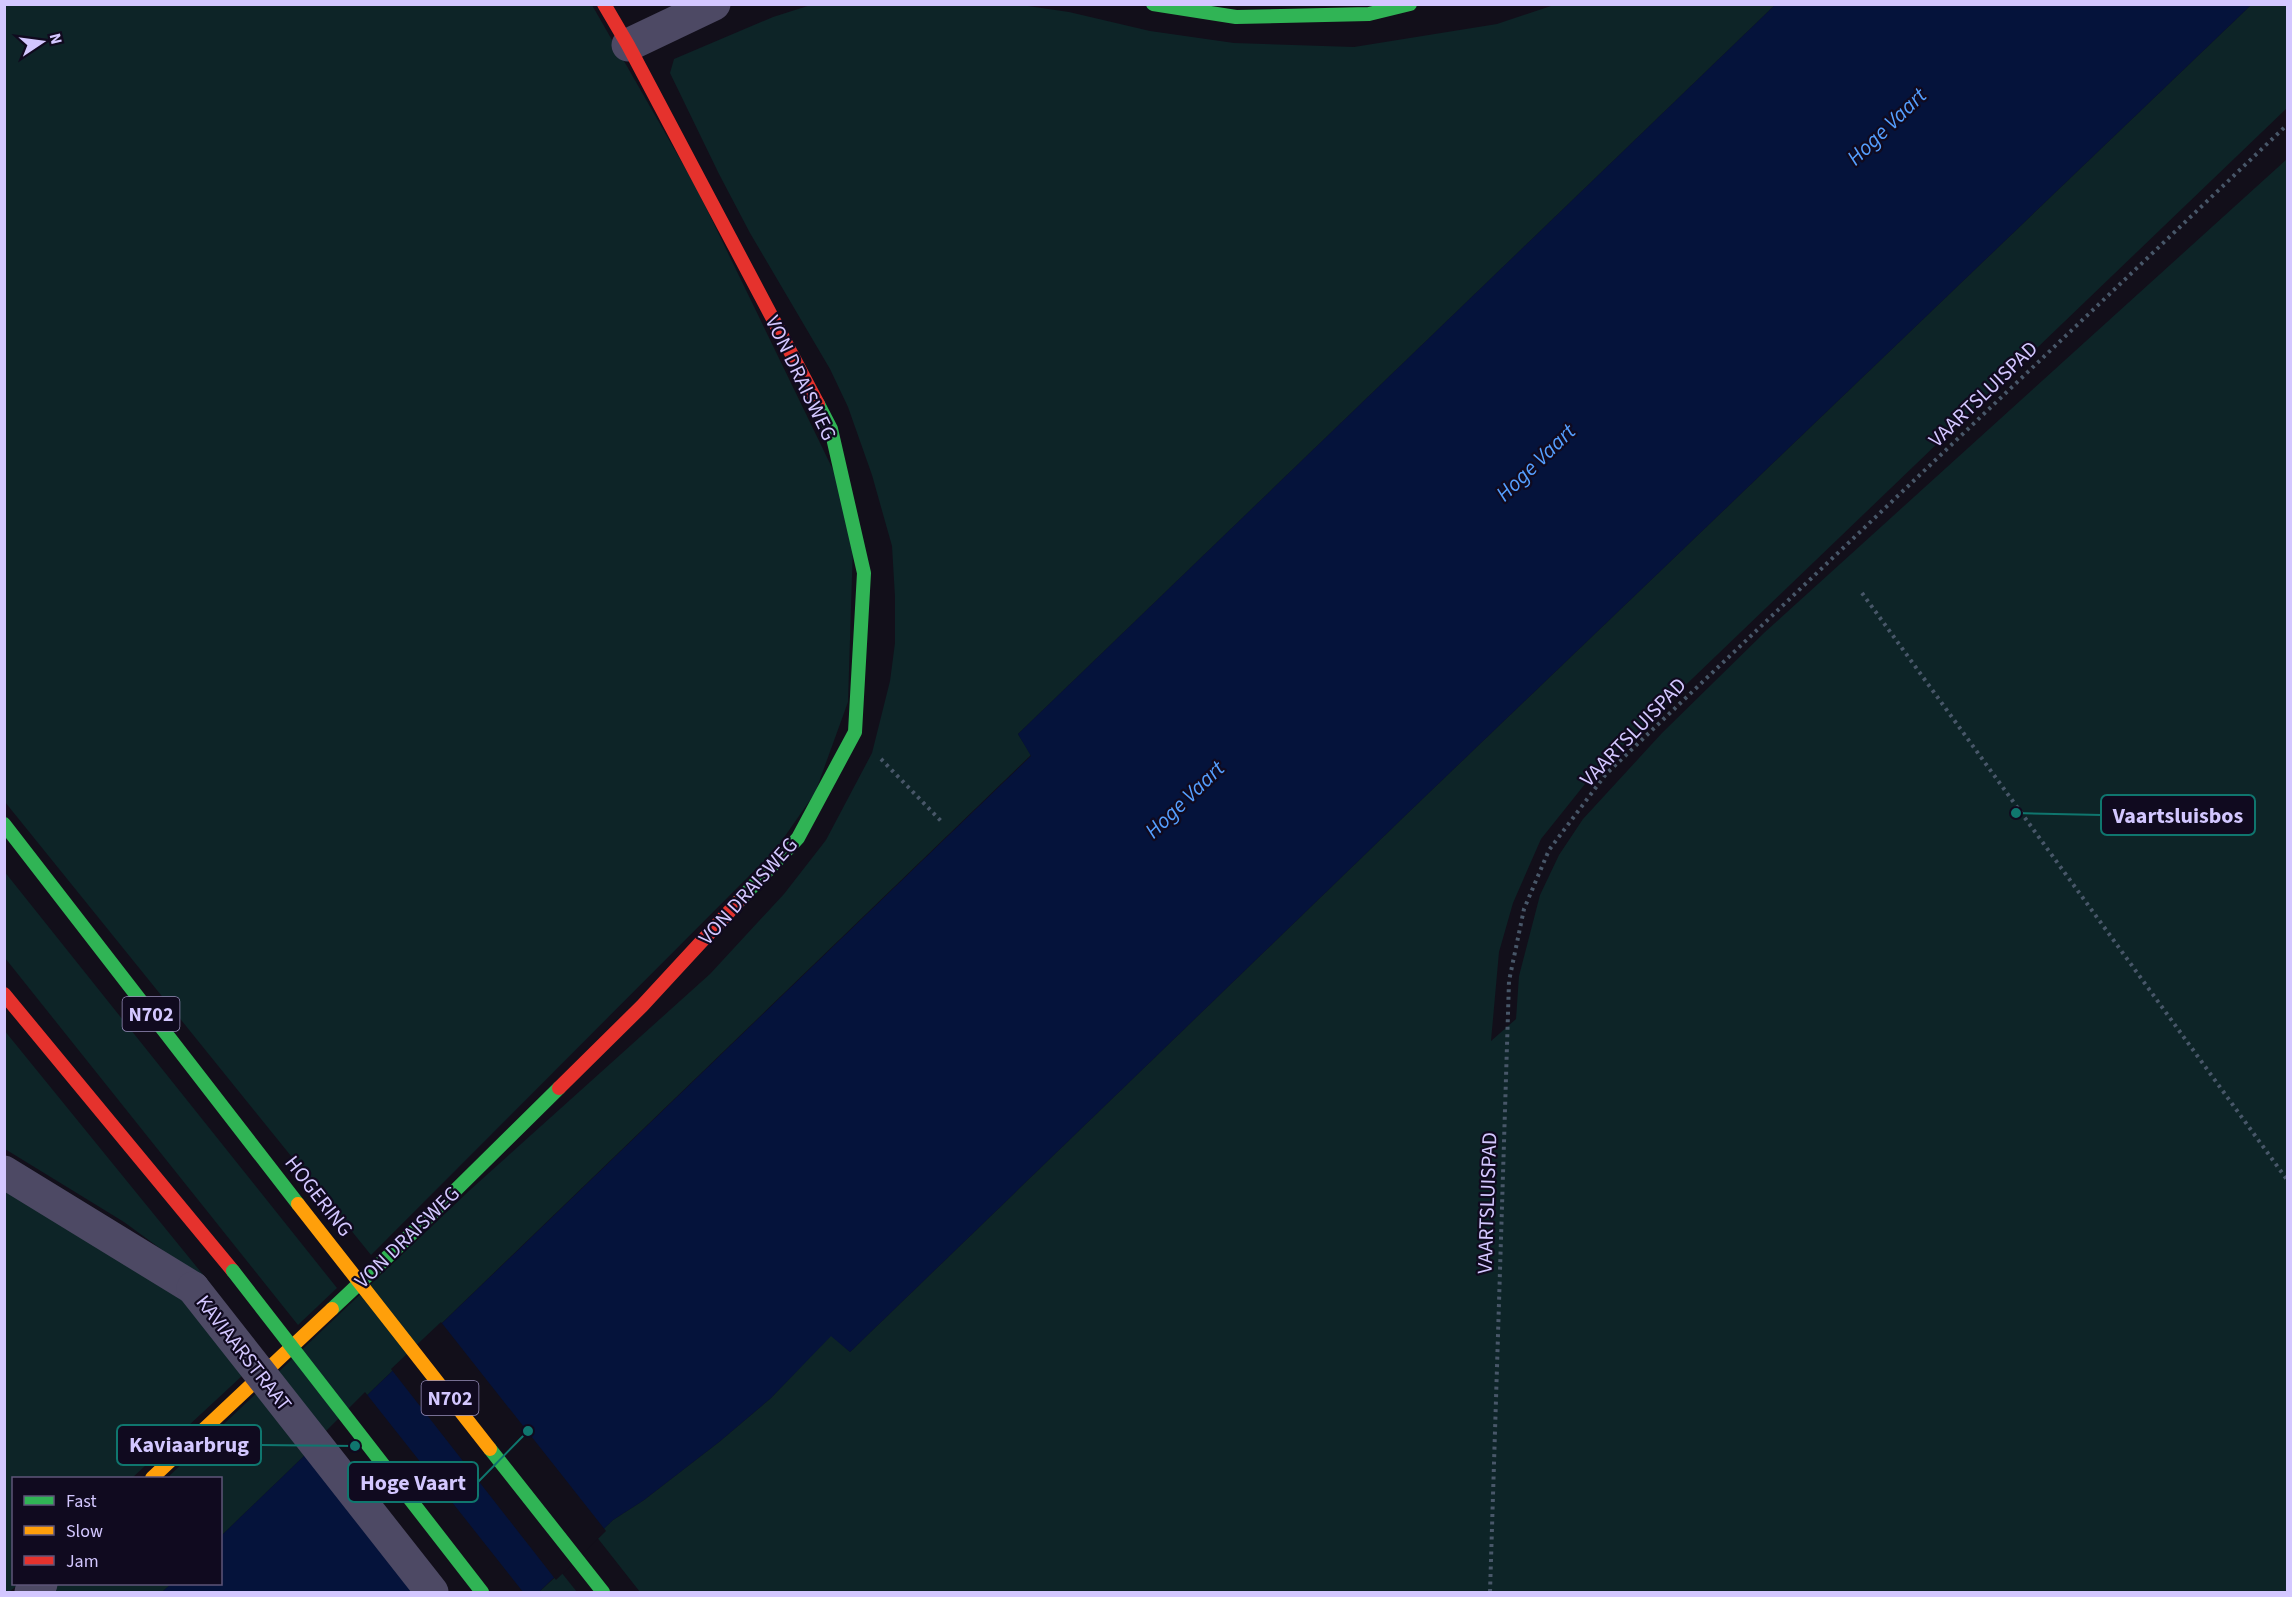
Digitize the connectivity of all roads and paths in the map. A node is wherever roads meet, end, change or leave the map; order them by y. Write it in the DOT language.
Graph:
graph roads {
  1 [pos="604,4"];
  2 [pos="714,4"];
  3 [pos="1154,4"];
  4 [pos="1410,4"];
  5 [pos="628,45"];
  6 [pos="2288,124"];
  7 [pos="1862,593"];
  8 [pos="855,732"];
  9 [pos="941,821"];
  10 [pos="4,824"];
  11 [pos="4,994"];
  12 [pos="4,1172"];
  13 [pos="2288,1181"];
  14 [pos="154,1477"];
  15 [pos="432,1593"];
  16 [pos="482,1593"];
  17 [pos="603,1593"];
  18 [pos="1490,1593"];
  1 -- 5 [label="main road, VON DRAISWEG"];
  2 -- 5 [label="street"];
  3 -- 4 [label="main road"];
  5 -- 8 [label="main road, VON DRAISWEG"];
  6 -- 18 [label="path, VAARTSLUISPAD"];
  7 -- 13 [label="path"];
  8 -- 9 [label="path"];
  8 -- 14 [label="main road, VON DRAISWEG"];
  10 -- 17 [label="main road, HOGERING / N702, bridge"];
  11 -- 16 [label="main road, bridge"];
  12 -- 15 [label="street, KAVIAARSTRAAT, bridge"];
}
